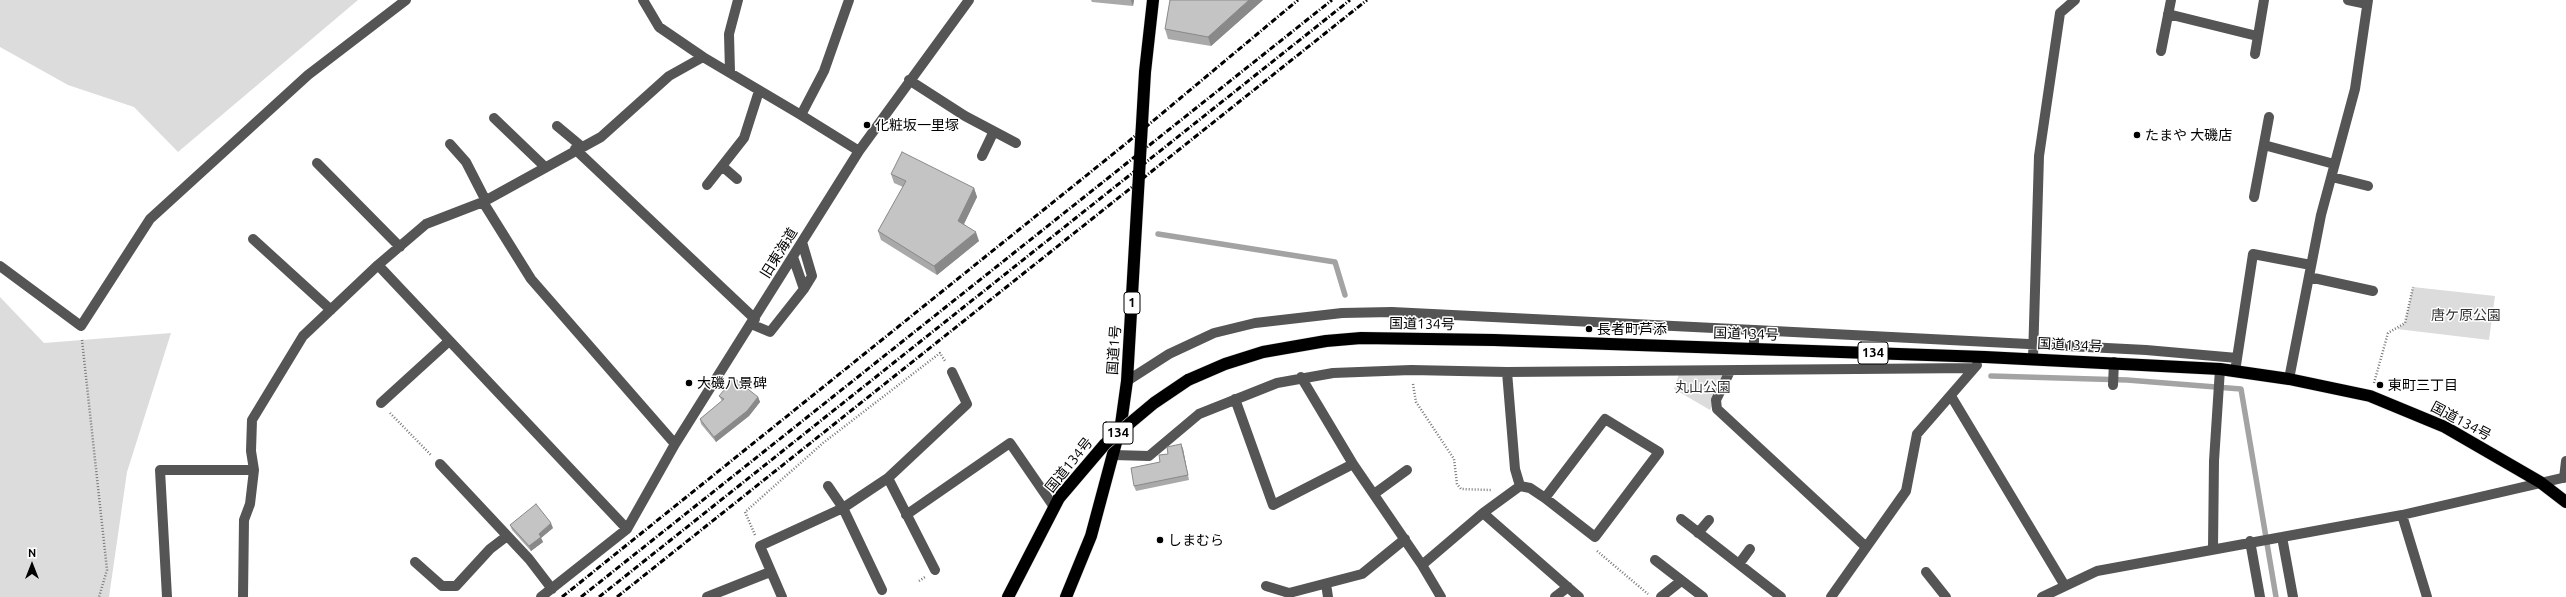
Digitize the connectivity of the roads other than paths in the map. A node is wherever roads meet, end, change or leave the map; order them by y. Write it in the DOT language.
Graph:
graph roads {
  1 [pos="406,0"];
  2 [pos="642,0"];
  3 [pos="738,0"];
  4 [pos="849,0"];
  5 [pos="968,0"];
  6 [pos="1153,0"];
  7 [pos="2075,0"];
  8 [pos="2171,0"];
  9 [pos="2264,0"];
  10 [pos="2348,0"];
  11 [pos="2367,2"];
  12 [pos="2168,14"];
  13 [pos="2257,36"];
  14 [pos="2161,51"];
  15 [pos="2255,54"];
  16 [pos="703,58"];
  17 [pos="730,72"];
  18 [pos="909,80"];
  19 [pos="759,91"];
  20 [pos="801,115"];
  21 [pos="2269,117"];
  22 [pos="494,118"];
  23 [pos="557,126"];
  24 [pos="993,133"];
  25 [pos="1016,143"];
  26 [pos="450,144"];
  27 [pos="2264,145"];
  28 [pos="578,148"];
  29 [pos="859,151"];
  30 [pos="982,156"];
  31 [pos="317,163"];
  32 [pos="2334,164"];
  33 [pos="544,166"];
  34 [pos="722,166"];
  35 [pos="2332,177"];
  36 [pos="737,179"];
  37 [pos="707,185"];
  38 [pos="2368,186"];
  39 [pos="2254,197"];
  40 [pos="484,202"];
  41 [pos="253,239"];
  42 [pos="802,242"];
  43 [pos="400,247"];
  44 [pos="793,257"];
  45 [pos="378,265"];
  46 [pos="2311,265"];
  47 [pos="0,266"];
  48 [pos="2309,277"];
  49 [pos="804,289"];
  50 [pos="2373,291"];
  51 [pos="331,310"];
  52 [pos="753,321"];
  53 [pos="1754,330"];
  54 [pos="448,342"];
  55 [pos="2033,344"];
  56 [pos="1754,349"];
  57 [pos="1985,357"];
  58 [pos="2033,358"];
  59 [pos="2237,358"];
  60 [pos="1973,368"];
  61 [pos="2113,368"];
  62 [pos="1730,371"];
  63 [pos="2235,371"];
  64 [pos="952,372"];
  65 [pos="1507,372"];
  66 [pos="2220,374"];
  67 [pos="1301,378"];
  68 [pos="2289,379"];
  69 [pos="1127,381"];
  70 [pos="2113,385"];
  71 [pos="1951,396"];
  72 [pos="1235,399"];
  73 [pos="382,403"];
  74 [pos="675,444"];
  75 [pos="1114,455"];
  76 [pos="440,464"];
  77 [pos="1353,464"];
  78 [pos="254,470"];
  79 [pos="1407,470"];
  80 [pos="2565,471"];
  81 [pos="888,478"];
  82 [pos="2540,482"];
  83 [pos="828,486"];
  84 [pos="1517,487"];
  85 [pos="1374,494"];
  86 [pos="1545,498"];
  87 [pos="2566,502"];
  88 [pos="1057,503"];
  89 [pos="843,508"];
  90 [pos="1483,514"];
  91 [pos="906,515"];
  92 [pos="2402,515"];
  93 [pos="1680,519"];
  94 [pos="1709,520"];
  95 [pos="627,529"];
  96 [pos="1698,533"];
  97 [pos="507,536"];
  98 [pos="2278,538"];
  99 [pos="1405,539"];
  100 [pos="2254,541"];
  101 [pos="1866,547"];
  102 [pos="2213,548"];
  103 [pos="1750,549"];
  104 [pos="1655,560"];
  105 [pos="416,562"];
  106 [pos="1739,564"];
  107 [pos="1422,565"];
  108 [pos="935,570"];
  109 [pos="770,572"];
  110 [pos="1926,572"];
  111 [pos="1680,581"];
  112 [pos="1326,584"];
  113 [pos="1266,586"];
  114 [pos="2065,586"];
  115 [pos="1568,587"];
  116 [pos="552,589"];
  117 [pos="882,590"];
  118 [pos="167,597"];
  119 [pos="243,597"];
  120 [pos="541,597"];
  121 [pos="708,597"];
  122 [pos="782,597"];
  123 [pos="1008,597"];
  124 [pos="1066,597"];
  125 [pos="1328,597"];
  126 [pos="1441,597"];
  127 [pos="1555,597"];
  128 [pos="1579,597"];
  129 [pos="1661,597"];
  130 [pos="1703,597"];
  131 [pos="1781,597"];
  132 [pos="1831,597"];
  133 [pos="1946,597"];
  134 [pos="2042,597"];
  135 [pos="2260,597"];
  136 [pos="2293,597"];
  137 [pos="2427,597"];
  1 -- 47 [label="street"];
  2 -- 16 [label="street"];
  3 -- 17 [label="street"];
  4 -- 20 [label="street"];
  5 -- 18 [label="street, 旧東海道"];
  6 -- 69 [label="highway, 国道1号 / 1"];
  7 -- 55 [label="street"];
  8 -- 12 [label="street"];
  9 -- 13 [label="street"];
  10 -- 11 [label="street"];
  11 -- 32 [label="street"];
  12 -- 13 [label="street"];
  12 -- 14 [label="street"];
  13 -- 15 [label="street"];
  16 -- 17 [label="street"];
  16 -- 28 [label="street"];
  17 -- 19 [label="street"];
  18 -- 24 [label="street"];
  18 -- 29 [label="street, 旧東海道"];
  19 -- 20 [label="street"];
  19 -- 34 [label="street"];
  20 -- 29 [label="street"];
  21 -- 27 [label="street"];
  22 -- 33 [label="street"];
  23 -- 28 [label="street"];
  24 -- 25 [label="street"];
  24 -- 30 [label="street"];
  26 -- 40 [label="street"];
  27 -- 32 [label="street"];
  27 -- 39 [label="street"];
  28 -- 33 [label="street"];
  28 -- 52 [label="street"];
  29 -- 42 [label="street, 旧東海道"];
  31 -- 43 [label="street"];
  32 -- 35 [label="street"];
  33 -- 40 [label="street"];
  34 -- 36 [label="street"];
  34 -- 37 [label="street"];
  35 -- 38 [label="street"];
  35 -- 46 [label="street"];
  40 -- 43 [label="street"];
  40 -- 74 [label="street"];
  41 -- 51 [label="street"];
  42 -- 44 [label="street, 旧東海道"];
  42 -- 49 [label="street"];
  43 -- 45 [label="street"];
  44 -- 49 [label="street"];
  44 -- 52 [label="street, 旧東海道"];
  45 -- 51 [label="street"];
  45 -- 54 [label="street"];
  46 -- 48 [label="street"];
  46 -- 59 [label="street"];
  48 -- 50 [label="street"];
  48 -- 68 [label="street"];
  49 -- 52 [label="street"];
  51 -- 78 [label="street"];
  52 -- 74 [label="street, 旧東海道"];
  53 -- 55 [label="street"];
  53 -- 56 [label="street"];
  53 -- 69 [label="street"];
  54 -- 73 [label="street"];
  54 -- 95 [label="street"];
  55 -- 58 [label="street"];
  55 -- 59 [label="street"];
  56 -- 57 [label="highway, 国道134号 / 134"];
  56 -- 88 [label="highway, 国道134号 / 134, bridge"];
  57 -- 58 [label="highway, 国道134号 / 134"];
  57 -- 60 [label="street"];
  58 -- 61 [label="highway, 国道134号 / 134"];
  59 -- 63 [label="street"];
  60 -- 62 [label="street"];
  60 -- 71 [label="street"];
  61 -- 66 [label="highway, 国道134号 / 134"];
  61 -- 70 [label="street"];
  62 -- 65 [label="street"];
  62 -- 101 [label="street"];
  63 -- 66 [label="highway, 国道134号 / 134"];
  63 -- 68 [label="highway, 国道134号 / 134"];
  64 -- 81 [label="street"];
  65 -- 67 [label="street"];
  65 -- 84 [label="street"];
  66 -- 102 [label="street"];
  67 -- 72 [label="street"];
  67 -- 77 [label="street"];
  68 -- 82 [label="highway, 国道134号 / 134"];
  69 -- 75 [label="highway, 国道1号 / 1"];
  71 -- 101 [label="street"];
  71 -- 114 [label="street"];
  72 -- 75 [label="street"];
  72 -- 77 [label="street"];
  74 -- 95 [label="street, 旧東海道"];
  75 -- 124 [label="highway, 国道1号 / 1"];
  76 -- 97 [label="street"];
  77 -- 85 [label="street"];
  78 -- 118 [label="street"];
  78 -- 119 [label="street"];
  79 -- 85 [label="street"];
  80 -- 82 [label="street"];
  81 -- 89 [label="street"];
  81 -- 91 [label="street"];
  82 -- 87 [label="highway, 国道134号 / 134"];
  82 -- 92 [label="street"];
  83 -- 89 [label="street"];
  84 -- 86 [label="street"];
  84 -- 90 [label="street"];
  85 -- 99 [label="street"];
  86 -- 86 [label="street"];
  88 -- 91 [label="street"];
  88 -- 123 [label="highway, 国道134号 / 134"];
  89 -- 109 [label="street"];
  89 -- 117 [label="street"];
  90 -- 107 [label="street"];
  90 -- 115 [label="street"];
  91 -- 108 [label="street"];
  92 -- 98 [label="street"];
  92 -- 137 [label="street"];
  93 -- 96 [label="street"];
  94 -- 96 [label="street"];
  95 -- 116 [label="street"];
  96 -- 106 [label="street"];
  97 -- 105 [label="street"];
  97 -- 116 [label="street"];
  98 -- 100 [label="street"];
  98 -- 136 [label="street"];
  99 -- 107 [label="street"];
  99 -- 112 [label="street"];
  100 -- 102 [label="street"];
  100 -- 135 [label="street"];
  101 -- 132 [label="street"];
  102 -- 114 [label="street"];
  103 -- 106 [label="street"];
  104 -- 111 [label="street"];
  106 -- 131 [label="street"];
  107 -- 126 [label="street"];
  109 -- 121 [label="street"];
  109 -- 122 [label="street"];
  110 -- 133 [label="street"];
  111 -- 129 [label="street"];
  111 -- 130 [label="street"];
  112 -- 113 [label="street"];
  112 -- 125 [label="street"];
  114 -- 134 [label="street"];
  115 -- 127 [label="street"];
  115 -- 128 [label="street"];
  116 -- 120 [label="street"];
}
